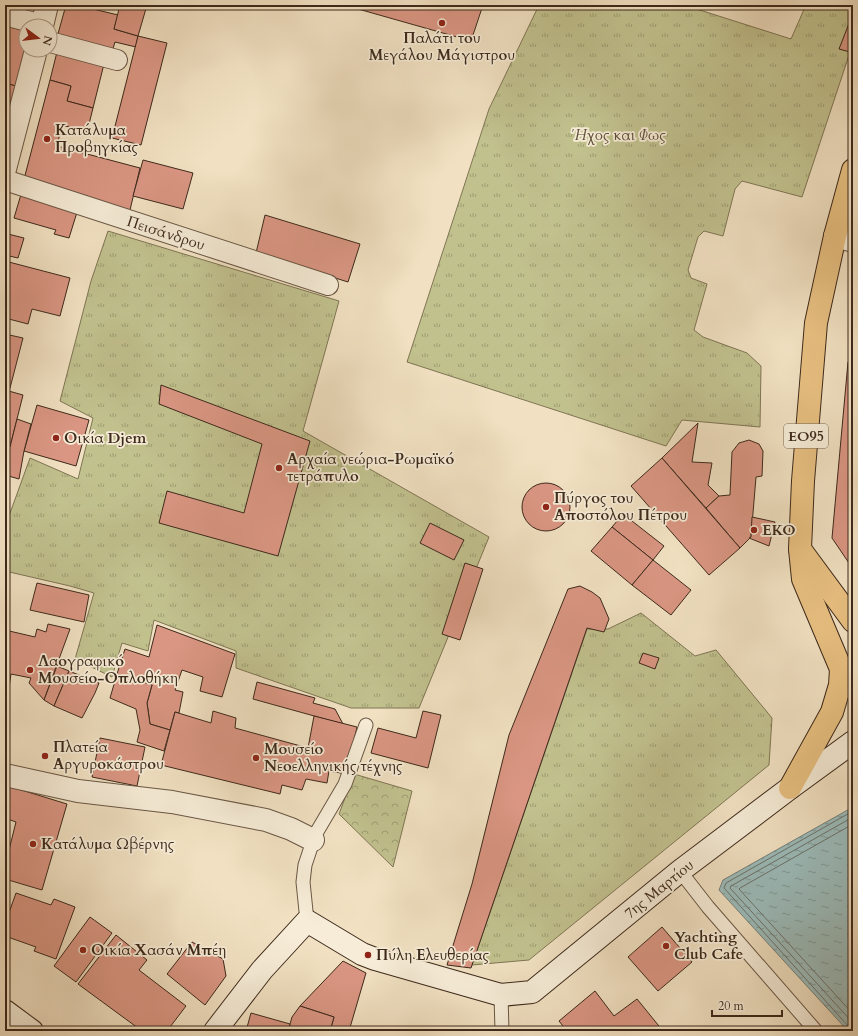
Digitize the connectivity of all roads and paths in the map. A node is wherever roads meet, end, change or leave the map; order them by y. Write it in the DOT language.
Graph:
graph roads {
  1 [pos="5,14"];
  2 [pos="20,18"];
  3 [pos="58,31"];
  4 [pos="34,58"];
  5 [pos="117,60"];
  6 [pos="7,156"];
  7 [pos="853,170"];
  8 [pos="5,180"];
  9 [pos="844,239"];
  10 [pos="328,285"];
  11 [pos="800,548"];
  12 [pos="853,621"];
  13 [pos="366,725"];
  14 [pos="853,742"];
  15 [pos="5,775"];
  16 [pos="790,788"];
  17 [pos="313,840"];
  18 [pos="680,872"];
  19 [pos="307,921"];
  20 [pos="501,995"];
  21 [pos="5,1011"];
  22 [pos="32,1031"];
  23 [pos="215,1031"];
  24 [pos="502,1031"];
  25 [pos="816,1031"];
  1 -- 2 [label="street"];
  3 -- 5 [label="street"];
  4 -- 6 [label="main road"];
  7 -- 9 [label="main road, ΕΟ95"];
  8 -- 10 [label="street, Πεισάνδρου"];
  9 -- 11 [label="main road, ΕΟ95"];
  11 -- 12 [label="main road"];
  11 -- 16 [label="main road"];
  13 -- 17 [label="lane"];
  14 -- 16 [label="main road, 7ης Μαρτίου"];
  15 -- 17 [label="main road"];
  16 -- 18 [label="main road, 7ης Μαρτίου"];
  17 -- 19 [label="lane"];
  18 -- 20 [label="main road, 7ης Μαρτίου"];
  18 -- 25 [label="lane"];
  19 -- 20 [label="main road, 7ης Μαρτίου"];
  19 -- 23 [label="main road"];
  20 -- 24 [label="lane"];
  21 -- 22 [label="main road"];
}
